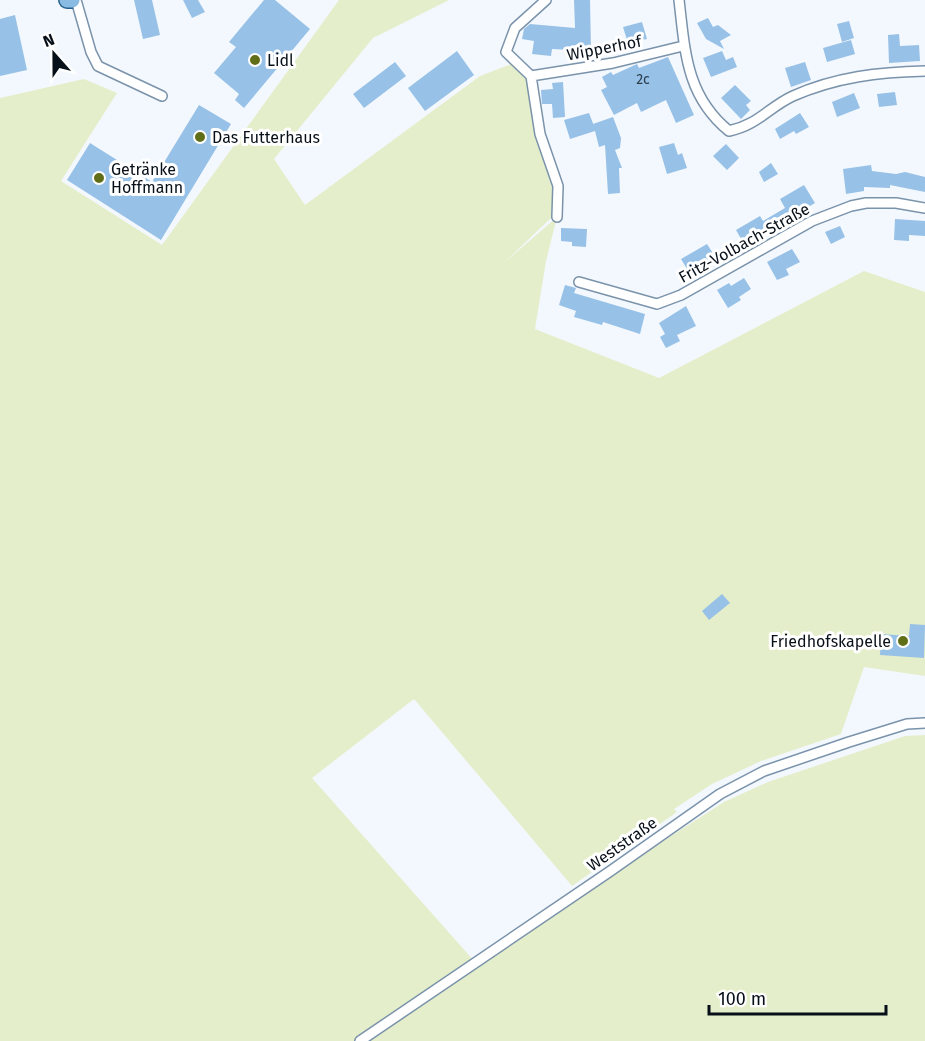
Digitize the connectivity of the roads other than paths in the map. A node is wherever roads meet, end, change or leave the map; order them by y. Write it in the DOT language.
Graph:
graph roads {
  1 [pos="67,0"];
  2 [pos="74,0"];
  3 [pos="546,0"];
  4 [pos="679,0"];
  5 [pos="683,46"];
  6 [pos="925,71"];
  7 [pos="531,76"];
  8 [pos="162,96"];
  9 [pos="925,208"];
  10 [pos="557,218"];
  11 [pos="579,282"];
  12 [pos="925,723"];
  13 [pos="360,1041"];
  1 -- 2 [label="main road"];
  2 -- 8 [label="street"];
  3 -- 7 [label="street"];
  4 -- 5 [label="street"];
  5 -- 6 [label="street"];
  5 -- 7 [label="street, Wipperhof"];
  7 -- 10 [label="street"];
  9 -- 11 [label="street, Fritz-Volbach-Straße"];
  12 -- 13 [label="street, Weststraße"];
}
